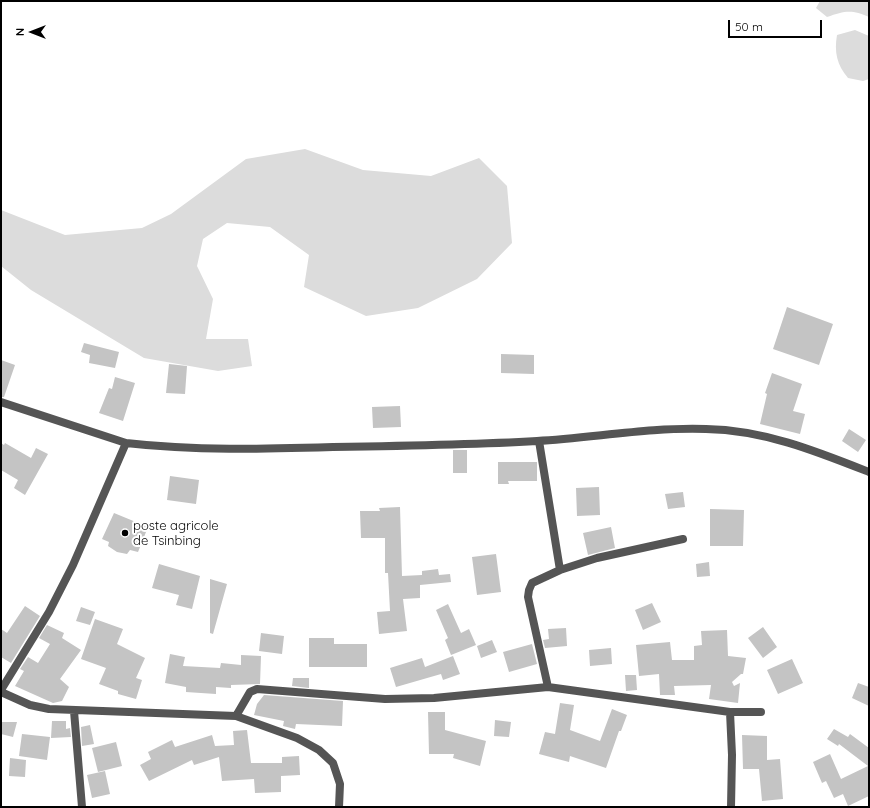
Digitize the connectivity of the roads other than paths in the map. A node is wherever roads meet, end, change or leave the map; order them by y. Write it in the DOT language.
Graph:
graph roads {
  1 [pos="1,402"];
  2 [pos="539,441"];
  3 [pos="126,443"];
  4 [pos="869,472"];
  5 [pos="683,539"];
  6 [pos="560,570"];
  7 [pos="548,687"];
  8 [pos="1,691"];
  9 [pos="74,711"];
  10 [pos="730,712"];
  11 [pos="761,712"];
  12 [pos="236,716"];
  13 [pos="82,807"];
  14 [pos="339,807"];
  15 [pos="731,807"];
  1 -- 3 [label="street"];
  2 -- 3 [label="street"];
  2 -- 4 [label="street"];
  2 -- 6 [label="street"];
  3 -- 8 [label="street"];
  5 -- 6 [label="street"];
  6 -- 7 [label="street"];
  7 -- 10 [label="street"];
  7 -- 12 [label="street"];
  8 -- 9 [label="street"];
  9 -- 12 [label="street"];
  9 -- 13 [label="street"];
  10 -- 11 [label="street"];
  10 -- 15 [label="street"];
  12 -- 14 [label="street"];
}
